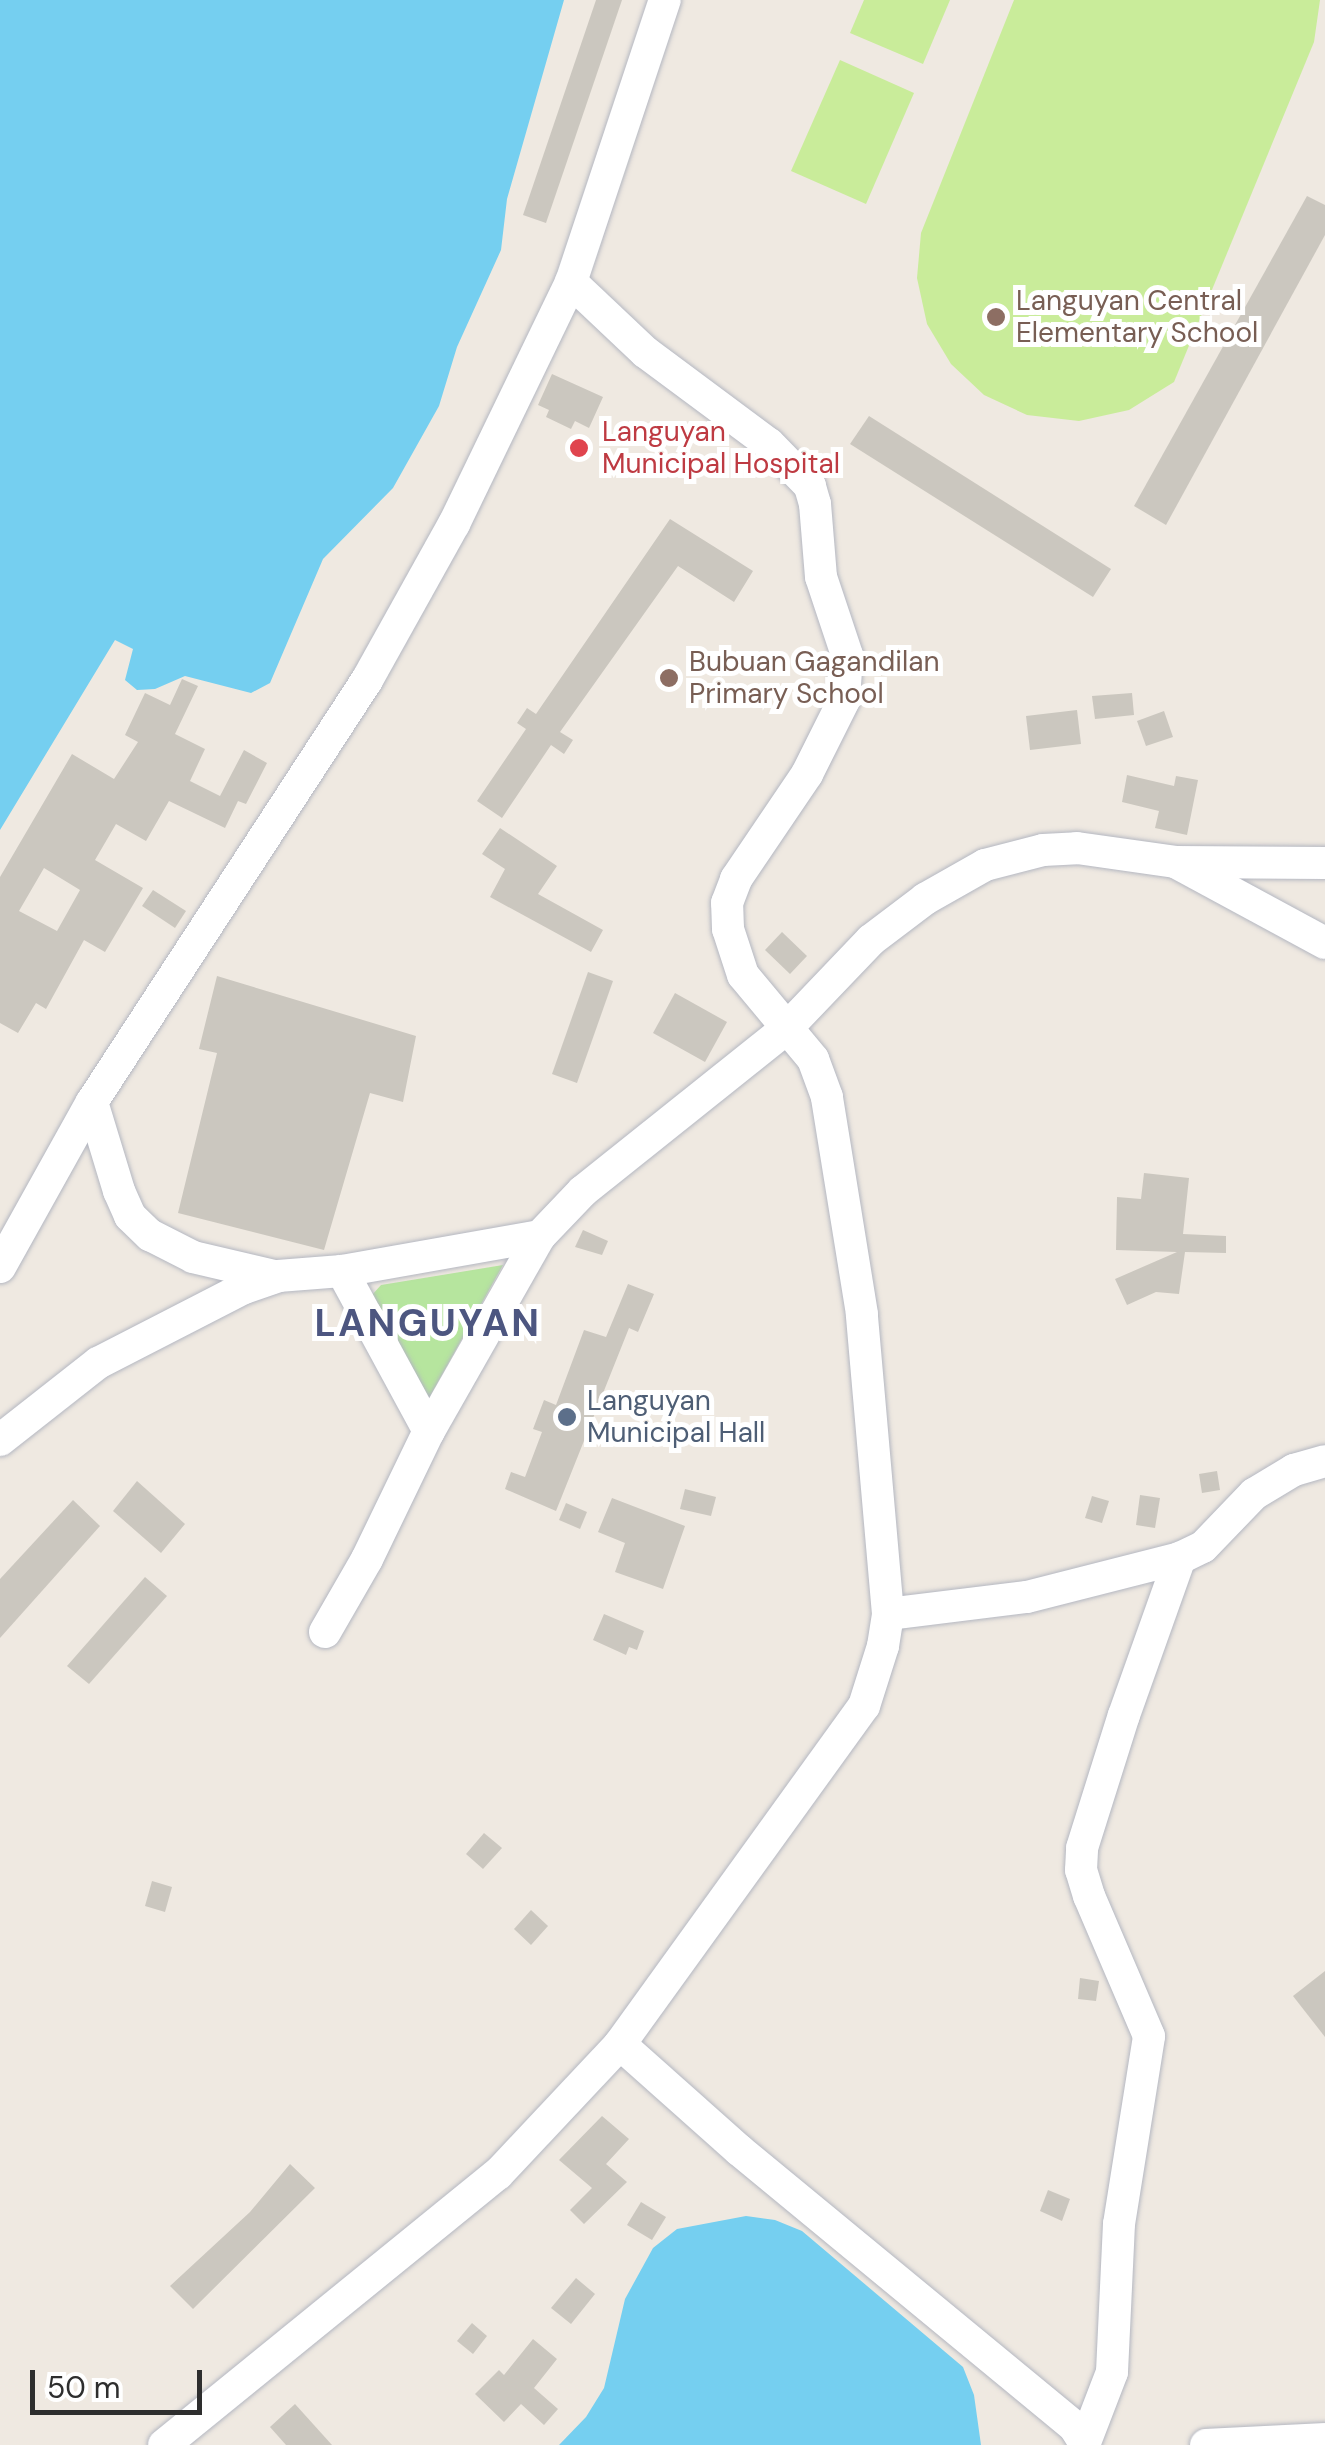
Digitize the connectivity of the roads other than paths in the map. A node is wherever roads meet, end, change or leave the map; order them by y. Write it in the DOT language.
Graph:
graph roads {
  1 [pos="666,0"];
  2 [pos="571,282"];
  3 [pos="1175,862"];
  4 [pos="1325,863"];
  5 [pos="1325,943"];
  6 [pos="784,1030"];
  7 [pos="92,1102"];
  8 [pos="540,1236"];
  9 [pos="0,1267"];
  10 [pos="342,1270"];
  11 [pos="278,1276"];
  12 [pos="429,1431"];
  13 [pos="0,1440"];
  14 [pos="1325,1461"];
  15 [pos="1180,1558"];
  16 [pos="888,1614"];
  17 [pos="325,1632"];
  18 [pos="620,2044"];
  19 [pos="202,2430"];
  20 [pos="1325,2439"];
  21 [pos="1091,2444"];
  22 [pos="164,2445"];
  23 [pos="1206,2445"];
  1 -- 2 [label="street"];
  2 -- 6 [label="street"];
  2 -- 7 [label="street"];
  3 -- 4 [label="street"];
  3 -- 5 [label="street"];
  3 -- 6 [label="street"];
  6 -- 8 [label="street"];
  6 -- 16 [label="street"];
  7 -- 9 [label="street"];
  7 -- 11 [label="street"];
  8 -- 10 [label="street"];
  8 -- 12 [label="street"];
  10 -- 11 [label="street"];
  10 -- 12 [label="street"];
  11 -- 13 [label="street"];
  12 -- 17 [label="street"];
  14 -- 15 [label="street"];
  15 -- 16 [label="street"];
  15 -- 21 [label="street"];
  16 -- 18 [label="street"];
  18 -- 19 [label="street"];
  18 -- 21 [label="street"];
  19 -- 22 [label="street"];
  20 -- 23 [label="street"];
}
